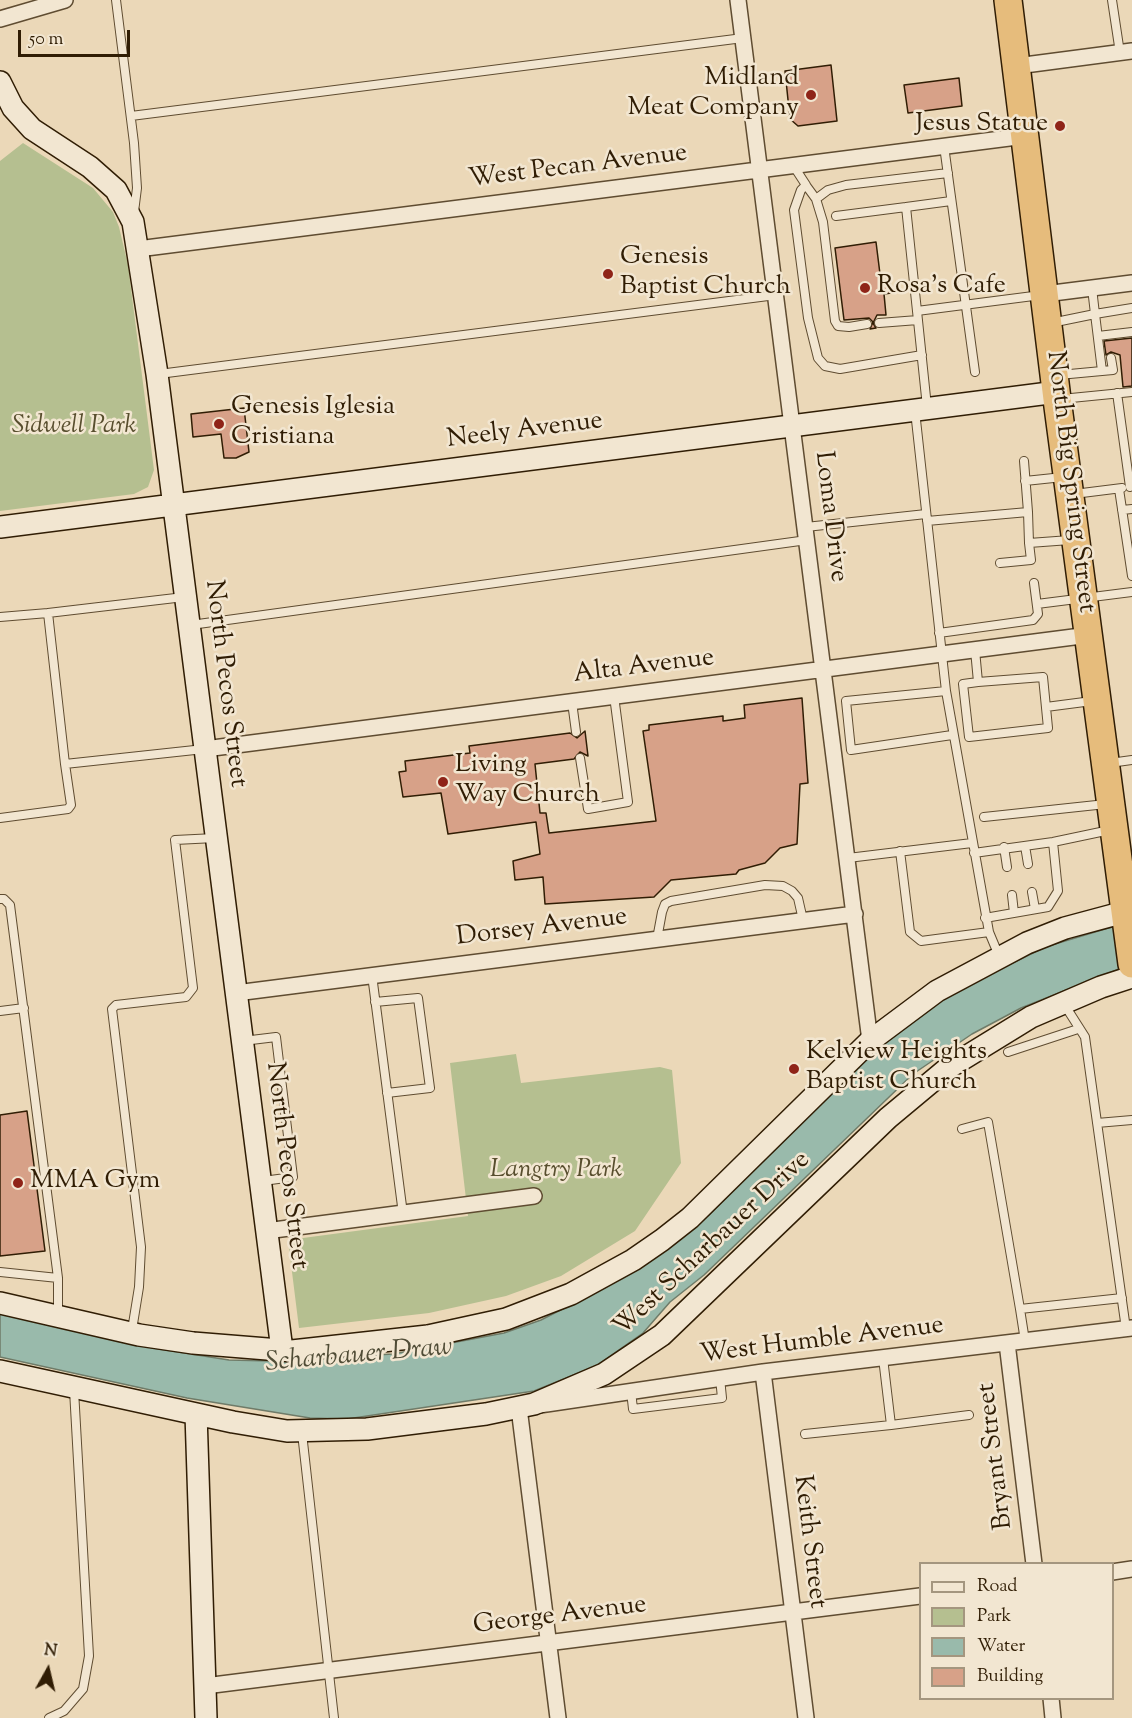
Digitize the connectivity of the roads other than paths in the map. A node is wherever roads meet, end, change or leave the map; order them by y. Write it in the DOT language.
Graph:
graph roads {
  1 [pos="65,0"];
  2 [pos="116,0"];
  3 [pos="738,0"];
  4 [pos="1008,0"];
  5 [pos="1112,0"];
  6 [pos="0,18"];
  7 [pos="743,39"];
  8 [pos="1126,52"];
  9 [pos="1017,66"];
  10 [pos="0,82"];
  11 [pos="131,116"];
  12 [pos="1025,136"];
  13 [pos="944,146"];
  14 [pos="794,165"];
  15 [pos="760,169"];
  16 [pos="948,173"];
  17 [pos="806,183"];
  18 [pos="816,199"];
  19 [pos="951,201"];
  20 [pos="906,207"];
  21 [pos="836,216"];
  22 [pos="133,222"];
  23 [pos="138,249"];
  24 [pos="1132,283"];
  25 [pos="1092,288"];
  26 [pos="1045,294"];
  27 [pos="776,295"];
  28 [pos="965,304"];
  29 [pos="1132,308"];
  30 [pos="917,310"];
  31 [pos="1095,314"];
  32 [pos="918,320"];
  33 [pos="879,323"];
  34 [pos="867,324"];
  35 [pos="1049,324"];
  36 [pos="1132,332"];
  37 [pos="1098,336"];
  38 [pos="922,356"];
  39 [pos="1111,358"];
  40 [pos="1102,371"];
  41 [pos="975,372"];
  42 [pos="157,374"];
  43 [pos="1056,389"];
  44 [pos="1132,392"];
  45 [pos="1117,393"];
  46 [pos="921,409"];
  47 [pos="793,425"];
  48 [pos="1024,461"];
  49 [pos="1025,482"];
  50 [pos="1069,485"];
  51 [pos="1131,487"];
  52 [pos="1119,489"];
  53 [pos="174,505"];
  54 [pos="1132,509"];
  55 [pos="1122,510"];
  56 [pos="1028,512"];
  57 [pos="926,517"];
  58 [pos="0,527"];
  59 [pos="807,534"];
  60 [pos="1129,535"];
  61 [pos="1076,539"];
  62 [pos="1029,543"];
  63 [pos="1130,554"];
  64 [pos="1000,563"];
  65 [pos="1132,576"];
  66 [pos="1034,583"];
  67 [pos="1132,592"];
  68 [pos="186,597"];
  69 [pos="1084,598"];
  70 [pos="1037,604"];
  71 [pos="48,613"];
  72 [pos="0,617"];
  73 [pos="189,626"];
  74 [pos="939,633"];
  75 [pos="1089,635"];
  76 [pos="975,650"];
  77 [pos="941,654"];
  78 [pos="824,669"];
  79 [pos="978,682"];
  80 [pos="946,691"];
  81 [pos="614,696"];
  82 [pos="1097,701"];
  83 [pos="572,702"];
  84 [pos="1046,707"];
  85 [pos="576,732"];
  86 [pos="952,735"];
  87 [pos="205,748"];
  88 [pos="580,758"];
  89 [pos="1132,760"];
  90 [pos="1106,763"];
  91 [pos="65,764"];
  92 [pos="1112,816"];
  93 [pos="984,817"];
  94 [pos="0,818"];
  95 [pos="216,837"];
  96 [pos="1053,842"];
  97 [pos="972,843"];
  98 [pos="1025,846"];
  99 [pos="1004,847"];
  100 [pos="900,851"];
  101 [pos="974,853"];
  102 [pos="848,858"];
  103 [pos="1028,864"];
  104 [pos="1007,867"];
  105 [pos="1032,892"];
  106 [pos="1012,895"];
  107 [pos="0,899"];
  108 [pos="1035,909"];
  109 [pos="1129,910"];
  110 [pos="1014,913"];
  111 [pos="855,914"];
  112 [pos="985,918"];
  113 [pos="803,920"];
  114 [pos="989,932"];
  115 [pos="657,939"];
  116 [pos="999,956"];
  117 [pos="1132,964"];
  118 [pos="372,975"];
  119 [pos="1132,977"];
  120 [pos="236,993"];
  121 [pos="375,1002"];
  122 [pos="1063,1003"];
  123 [pos="24,1008"];
  124 [pos="0,1011"];
  125 [pos="1078,1029"];
  126 [pos="870,1041"];
  127 [pos="242,1042"];
  128 [pos="1008,1052"];
  129 [pos="387,1093"];
  130 [pos="1132,1120"];
  131 [pos="1097,1123"];
  132 [pos="962,1129"];
  133 [pos="260,1182"];
  134 [pos="534,1196"];
  135 [pos="403,1214"];
  136 [pos="266,1231"];
  137 [pos="0,1272"];
  138 [pos="58,1278"];
  139 [pos="1122,1298"];
  140 [pos="0,1303"];
  141 [pos="1020,1309"];
  142 [pos="58,1317"];
  143 [pos="1129,1329"];
  144 [pos="131,1333"];
  145 [pos="1025,1341"];
  146 [pos="1007,1343"];
  147 [pos="282,1350"];
  148 [pos="883,1358"];
  149 [pos="0,1371"];
  150 [pos="763,1372"];
  151 [pos="720,1378"];
  152 [pos="668,1386"];
  153 [pos="74,1388"];
  154 [pos="632,1391"];
  155 [pos="670,1404"];
  156 [pos="519,1408"];
  157 [pos="196,1414"];
  158 [pos="969,1415"];
  159 [pos="891,1425"];
  160 [pos="302,1431"];
  161 [pos="805,1434"];
  162 [pos="1034,1562"];
  163 [pos="1132,1569"];
  164 [pos="1114,1572"];
  165 [pos="919,1596"];
  166 [pos="793,1612"];
  167 [pos="548,1643"];
  168 [pos="328,1670"];
  169 [pos="205,1686"];
  170 [pos="1051,1700"];
  171 [pos="49,1718"];
  172 [pos="206,1718"];
  173 [pos="334,1718"];
  174 [pos="558,1718"];
  175 [pos="806,1718"];
  176 [pos="1053,1718"];
  1 -- 6 [label="street"];
  2 -- 11 [label="lane"];
  3 -- 7 [label="street, Loma Drive"];
  4 -- 9 [label="highway, North Big Spring Street"];
  5 -- 8 [label="lane"];
  7 -- 11 [label="lane"];
  7 -- 15 [label="street, Loma Drive"];
  8 -- 9 [label="street"];
  9 -- 12 [label="highway, North Big Spring Street"];
  10 -- 22 [label="street, North Pecos Street"];
  11 -- 22 [label="lane"];
  12 -- 13 [label="street, West Pecan Avenue"];
  12 -- 26 [label="highway, North Big Spring Street"];
  13 -- 14 [label="street, West Pecan Avenue"];
  13 -- 16 [label="lane"];
  14 -- 15 [label="street, West Pecan Avenue"];
  14 -- 17 [label="lane"];
  15 -- 23 [label="street, West Pecan Avenue"];
  15 -- 27 [label="street, Loma Drive"];
  16 -- 18 [label="lane"];
  16 -- 19 [label="lane"];
  17 -- 18 [label="lane"];
  17 -- 38 [label="lane"];
  18 -- 34 [label="lane"];
  19 -- 20 [label="lane"];
  19 -- 28 [label="lane"];
  20 -- 21 [label="lane"];
  20 -- 30 [label="lane"];
  22 -- 23 [label="street, North Pecos Street"];
  23 -- 42 [label="street, North Pecos Street"];
  24 -- 25 [label="street"];
  25 -- 26 [label="street"];
  25 -- 31 [label="lane"];
  26 -- 28 [label="lane"];
  26 -- 35 [label="highway, North Big Spring Street"];
  27 -- 42 [label="lane"];
  27 -- 47 [label="street, Loma Drive"];
  28 -- 30 [label="lane"];
  28 -- 41 [label="lane"];
  29 -- 31 [label="lane"];
  30 -- 32 [label="lane"];
  31 -- 35 [label="lane"];
  31 -- 37 [label="lane"];
  32 -- 33 [label="lane"];
  32 -- 38 [label="lane"];
  35 -- 43 [label="highway, North Big Spring Street"];
  36 -- 37 [label="lane"];
  37 -- 40 [label="lane"];
  38 -- 46 [label="lane"];
  39 -- 40 [label="lane"];
  40 -- 43 [label="lane"];
  42 -- 53 [label="street, North Pecos Street"];
  43 -- 45 [label="lane"];
  43 -- 46 [label="street, Neely Avenue"];
  43 -- 50 [label="highway, North Big Spring Street"];
  44 -- 45 [label="lane"];
  45 -- 51 [label="lane"];
  46 -- 47 [label="street, Neely Avenue"];
  46 -- 57 [label="lane"];
  47 -- 53 [label="street, Neely Avenue"];
  47 -- 59 [label="street, Loma Drive"];
  48 -- 49 [label="lane"];
  49 -- 50 [label="lane"];
  49 -- 56 [label="lane"];
  50 -- 52 [label="lane"];
  50 -- 61 [label="highway, North Big Spring Street"];
  51 -- 52 [label="lane"];
  52 -- 55 [label="lane"];
  53 -- 58 [label="street, Neely Avenue"];
  53 -- 68 [label="street, North Pecos Street"];
  54 -- 55 [label="lane"];
  55 -- 60 [label="lane"];
  56 -- 57 [label="lane"];
  56 -- 62 [label="lane"];
  57 -- 59 [label="lane"];
  57 -- 74 [label="lane"];
  59 -- 73 [label="lane"];
  59 -- 78 [label="street, Loma Drive"];
  60 -- 63 [label="lane"];
  61 -- 62 [label="lane"];
  61 -- 69 [label="highway, North Big Spring Street"];
  62 -- 64 [label="lane"];
  63 -- 65 [label="lane"];
  66 -- 70 [label="lane"];
  67 -- 69 [label="lane"];
  68 -- 71 [label="lane"];
  68 -- 73 [label="street, North Pecos Street"];
  69 -- 70 [label="lane"];
  69 -- 75 [label="highway, North Big Spring Street"];
  70 -- 74 [label="lane"];
  71 -- 72 [label="lane"];
  71 -- 91 [label="lane"];
  73 -- 87 [label="street, North Pecos Street"];
  74 -- 77 [label="lane"];
  75 -- 76 [label="street, Alta Avenue"];
  75 -- 82 [label="highway, North Big Spring Street"];
  76 -- 77 [label="street, Alta Avenue"];
  76 -- 79 [label="lane"];
  77 -- 78 [label="street, Alta Avenue"];
  77 -- 80 [label="lane"];
  78 -- 81 [label="street, Alta Avenue"];
  78 -- 102 [label="street, Loma Drive"];
  79 -- 84 [label="lane"];
  79 -- 84 [label="lane"];
  80 -- 86 [label="lane"];
  80 -- 86 [label="lane"];
  81 -- 83 [label="street, Alta Avenue"];
  81 -- 88 [label="lane"];
  82 -- 84 [label="lane"];
  82 -- 90 [label="highway, North Big Spring Street"];
  83 -- 85 [label="lane"];
  83 -- 87 [label="street, Alta Avenue"];
  86 -- 97 [label="lane"];
  87 -- 91 [label="lane"];
  87 -- 95 [label="street, North Pecos Street"];
  89 -- 90 [label="lane"];
  90 -- 92 [label="highway, North Big Spring Street"];
  91 -- 94 [label="lane"];
  92 -- 93 [label="lane"];
  92 -- 96 [label="lane"];
  92 -- 109 [label="highway, North Big Spring Street"];
  95 -- 120 [label="street, North Pecos Street"];
  95 -- 144 [label="lane"];
  96 -- 98 [label="lane"];
  96 -- 108 [label="lane"];
  97 -- 100 [label="lane"];
  97 -- 101 [label="lane"];
  98 -- 99 [label="lane"];
  98 -- 103 [label="lane"];
  99 -- 101 [label="lane"];
  99 -- 104 [label="lane"];
  100 -- 102 [label="lane"];
  100 -- 114 [label="lane"];
  101 -- 112 [label="lane"];
  102 -- 111 [label="street, Loma Drive"];
  105 -- 108 [label="lane"];
  106 -- 110 [label="lane"];
  107 -- 123 [label="lane"];
  108 -- 110 [label="lane"];
  109 -- 116 [label="street, West Scharbauer Drive"];
  109 -- 117 [label="highway, North Big Spring Street"];
  110 -- 112 [label="lane"];
  111 -- 113 [label="street, Dorsey Avenue"];
  111 -- 126 [label="street, Loma Drive"];
  112 -- 114 [label="lane"];
  113 -- 115 [label="street, Dorsey Avenue"];
  113 -- 115 [label="lane"];
  114 -- 116 [label="lane"];
  115 -- 118 [label="street, Dorsey Avenue"];
  116 -- 126 [label="street, West Scharbauer Drive"];
  118 -- 120 [label="street, Dorsey Avenue"];
  118 -- 121 [label="lane"];
  119 -- 122 [label="street, West Scharbauer Drive"];
  120 -- 127 [label="street, North Pecos Street"];
  121 -- 129 [label="lane"];
  121 -- 129 [label="lane"];
  122 -- 125 [label="lane"];
  122 -- 156 [label="street, West Scharbauer Drive"];
  123 -- 124 [label="lane"];
  123 -- 138 [label="lane"];
  125 -- 128 [label="lane"];
  125 -- 131 [label="lane"];
  126 -- 147 [label="street, West Scharbauer Drive"];
  127 -- 133 [label="street, North Pecos Street"];
  127 -- 133 [label="lane"];
  129 -- 135 [label="lane"];
  130 -- 131 [label="lane"];
  131 -- 139 [label="lane"];
  132 -- 141 [label="lane"];
  133 -- 136 [label="street, North Pecos Street"];
  134 -- 135 [label="street"];
  135 -- 136 [label="street"];
  136 -- 147 [label="street, North Pecos Street"];
  137 -- 138 [label="lane"];
  138 -- 142 [label="lane"];
  139 -- 141 [label="lane"];
  139 -- 143 [label="lane"];
  140 -- 142 [label="street, West Scharbauer Drive"];
  141 -- 145 [label="lane"];
  142 -- 144 [label="street, West Scharbauer Drive"];
  143 -- 145 [label="street, West Humble Avenue"];
  144 -- 147 [label="street, West Scharbauer Drive"];
  145 -- 146 [label="street, West Humble Avenue"];
  146 -- 148 [label="street, West Humble Avenue"];
  146 -- 162 [label="street, Bryant Street"];
  148 -- 150 [label="street, West Humble Avenue"];
  148 -- 159 [label="lane"];
  149 -- 153 [label="street, West Scharbauer Drive"];
  150 -- 151 [label="street, West Humble Avenue"];
  150 -- 166 [label="street, Keith Street"];
  151 -- 152 [label="street, West Humble Avenue"];
  151 -- 155 [label="lane"];
  152 -- 154 [label="street, West Humble Avenue"];
  152 -- 155 [label="lane"];
  153 -- 157 [label="street, West Scharbauer Drive"];
  153 -- 171 [label="lane"];
  154 -- 155 [label="lane"];
  154 -- 156 [label="street, West Humble Avenue"];
  156 -- 160 [label="street, West Scharbauer Drive"];
  156 -- 167 [label="street"];
  157 -- 160 [label="street, West Scharbauer Drive"];
  157 -- 169 [label="street"];
  158 -- 159 [label="lane"];
  159 -- 161 [label="lane"];
  160 -- 168 [label="lane"];
  163 -- 164 [label="street"];
  165 -- 166 [label="street, George Avenue"];
  166 -- 167 [label="street, George Avenue"];
  166 -- 175 [label="street, Keith Street"];
  167 -- 168 [label="street, George Avenue"];
  167 -- 174 [label="street"];
  168 -- 169 [label="street, George Avenue"];
  168 -- 173 [label="lane"];
  169 -- 172 [label="street"];
  170 -- 176 [label="street"];
}
